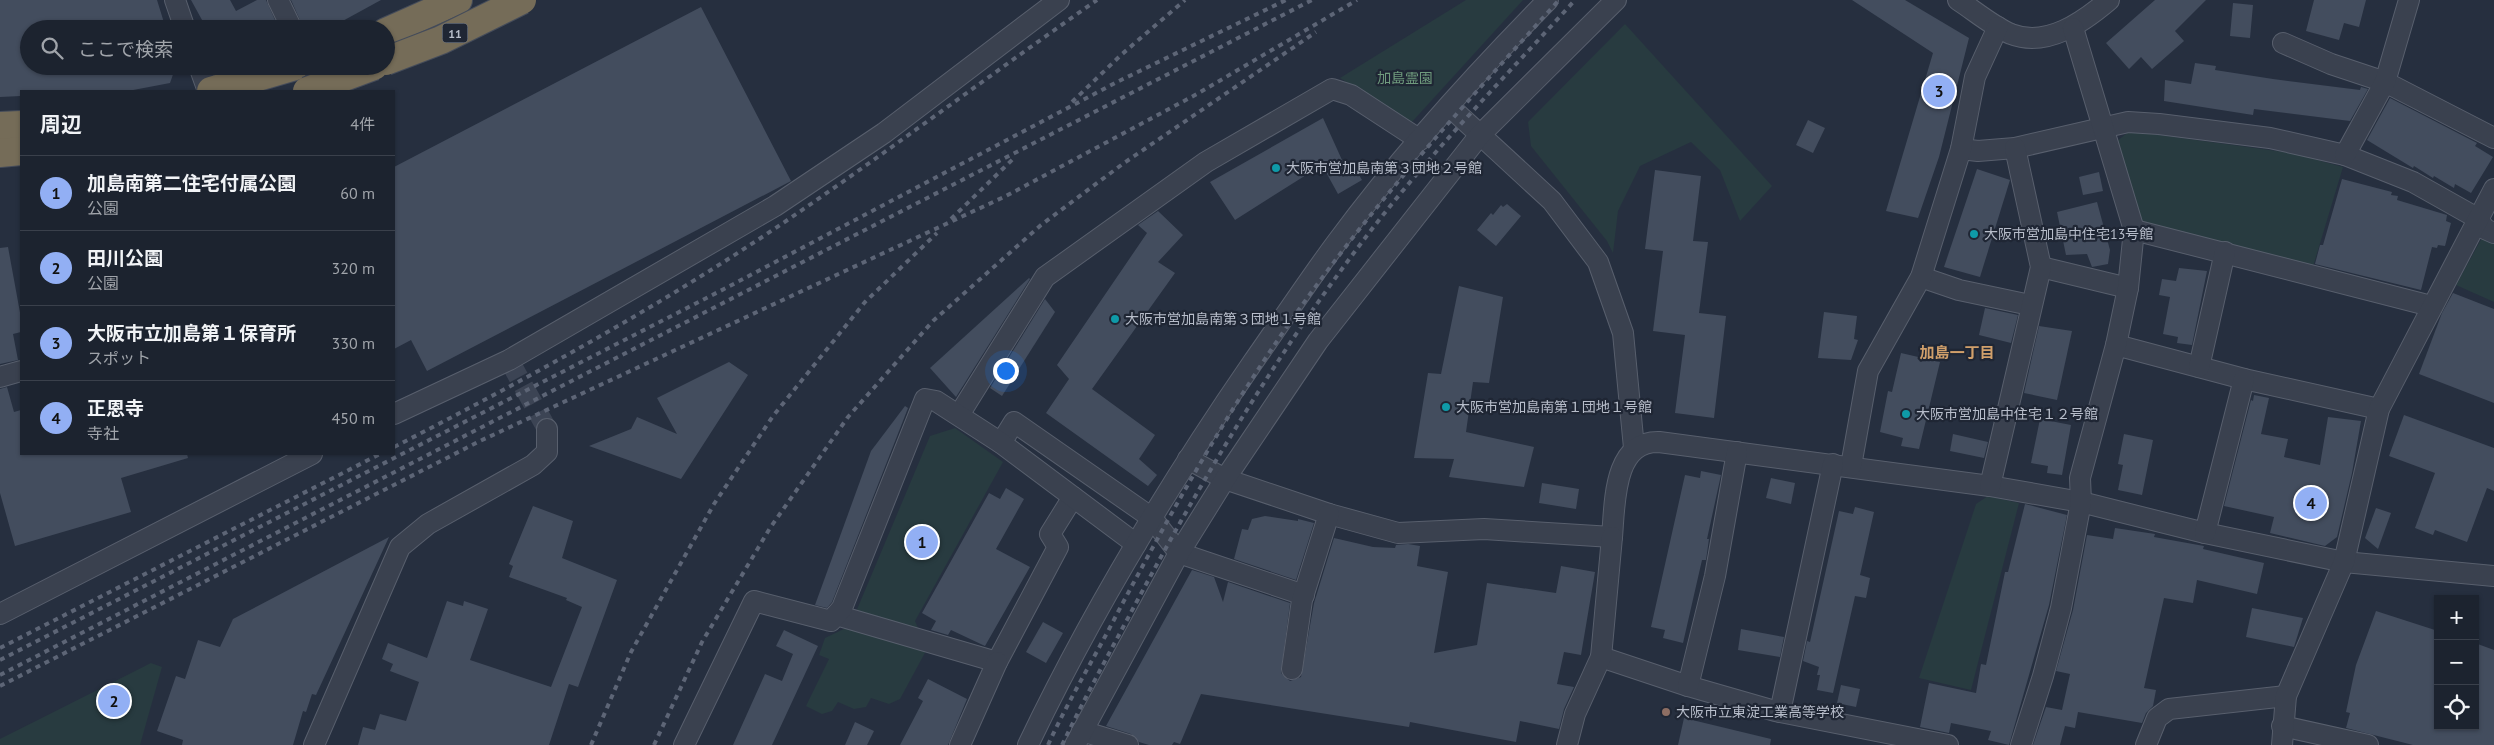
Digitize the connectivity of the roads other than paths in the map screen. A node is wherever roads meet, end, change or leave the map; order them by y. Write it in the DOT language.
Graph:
graph roads {
  1 [pos="175,0"];
  2 [pos="278,0"];
  3 [pos="458,0"];
  4 [pos="506,0"];
  5 [pos="522,0"];
  6 [pos="1059,0"];
  7 [pos="1548,0"];
  8 [pos="1616,0"];
  9 [pos="1958,0"];
  10 [pos="2109,0"];
  11 [pos="2409,0"];
  12 [pos="182,20"];
  13 [pos="288,20"];
  14 [pos="1998,27"];
  15 [pos="395,28"];
  16 [pos="2073,28"];
  17 [pos="2283,42"];
  18 [pos="395,57"];
  19 [pos="395,58"];
  20 [pos="203,75"];
  21 [pos="264,75"];
  22 [pos="316,75"];
  23 [pos="350,75"];
  24 [pos="363,75"];
  25 [pos="2385,82"];
  26 [pos="210,90"];
  27 [pos="213,90"];
  28 [pos="310,90"];
  29 [pos="323,90"];
  30 [pos="334,90"];
  31 [pos="1450,107"];
  32 [pos="20,124"];
  33 [pos="0,126"];
  34 [pos="2102,127"];
  35 [pos="1480,136"];
  36 [pos="2494,138"];
  37 [pos="1420,140"];
  38 [pos="2015,148"];
  39 [pos="1961,149"];
  40 [pos="20,151"];
  41 [pos="0,153"];
  42 [pos="2345,155"];
  43 [pos="20,157"];
  44 [pos="0,159"];
  45 [pos="2494,188"];
  46 [pos="2477,218"];
  47 [pos="2134,230"];
  48 [pos="2494,233"];
  49 [pos="2225,252"];
  50 [pos="2041,267"];
  51 [pos="1921,277"];
  52 [pos="2128,288"];
  53 [pos="2030,305"];
  54 [pos="2431,306"];
  55 [pos="2116,345"];
  56 [pos="2199,367"];
  57 [pos="20,371"];
  58 [pos="0,377"];
  59 [pos="2244,379"];
  60 [pos="2379,409"];
  61 [pos="395,414"];
  62 [pos="959,415"];
  63 [pos="547,430"];
  64 [pos="1001,443"];
  65 [pos="1634,448"];
  66 [pos="1737,452"];
  67 [pos="310,455"];
  68 [pos="1188,459"];
  69 [pos="1842,465"];
  70 [pos="1082,471"];
  71 [pos="1226,479"];
  72 [pos="1990,486"];
  73 [pos="1070,496"];
  74 [pos="2081,502"];
  75 [pos="1329,514"];
  76 [pos="1152,518"];
  77 [pos="2205,533"];
  78 [pos="1612,537"];
  79 [pos="1136,544"];
  80 [pos="1179,553"];
  81 [pos="2344,562"];
  82 [pos="2494,576"];
  83 [pos="1304,595"];
  84 [pos="0,614"];
  85 [pos="836,614"];
  86 [pos="1601,657"];
  87 [pos="997,662"];
  88 [pos="1292,669"];
  89 [pos="1688,686"];
  90 [pos="2286,696"];
  91 [pos="1780,712"];
  92 [pos="2282,736"];
  93 [pos="1079,738"];
  94 [pos="314,745"];
  95 [pos="684,745"];
  96 [pos="960,745"];
  97 [pos="1028,745"];
  98 [pos="1128,745"];
  99 [pos="1567,745"];
  100 [pos="1948,745"];
  101 [pos="2021,745"];
  102 [pos="2146,745"];
  103 [pos="2368,745"];
  1 -- 12 [label="street"];
  2 -- 13 [label="street"];
  3 -- 15 [label="highway, 11"];
  4 -- 18 [label="street"];
  5 -- 19 [label="highway, 11, bridge"];
  6 -- 61 [label="street"];
  7 -- 31 [label="street"];
  8 -- 35 [label="street"];
  9 -- 14 [label="street"];
  10 -- 16 [label="street"];
  11 -- 25 [label="street"];
  14 -- 16 [label="street"];
  14 -- 39 [label="street"];
  16 -- 34 [label="street"];
  17 -- 25 [label="street"];
  20 -- 26 [label="street"];
  21 -- 27 [label="highway"];
  22 -- 29 [label="street"];
  23 -- 28 [label="highway, bridge"];
  24 -- 30 [label="street"];
  25 -- 36 [label="street"];
  25 -- 42 [label="street"];
  31 -- 35 [label="street"];
  31 -- 37 [label="street"];
  32 -- 33 [label="highway"];
  34 -- 38 [label="street"];
  34 -- 42 [label="street"];
  34 -- 47 [label="street"];
  35 -- 65 [label="street"];
  35 -- 71 [label="street"];
  37 -- 62 [label="street"];
  37 -- 68 [label="street"];
  38 -- 39 [label="street"];
  38 -- 50 [label="street"];
  39 -- 51 [label="street"];
  40 -- 41 [label="highway"];
  42 -- 46 [label="street"];
  43 -- 44 [label="street"];
  45 -- 46 [label="street"];
  46 -- 48 [label="street"];
  46 -- 54 [label="street"];
  47 -- 49 [label="street"];
  47 -- 52 [label="street"];
  49 -- 54 [label="street"];
  49 -- 56 [label="street"];
  50 -- 52 [label="street"];
  50 -- 53 [label="street"];
  51 -- 53 [label="street"];
  51 -- 69 [label="street"];
  52 -- 55 [label="street"];
  53 -- 72 [label="street"];
  54 -- 60 [label="street"];
  55 -- 56 [label="street"];
  55 -- 74 [label="street"];
  56 -- 59 [label="street"];
  57 -- 58 [label="street"];
  59 -- 60 [label="street"];
  59 -- 77 [label="street"];
  60 -- 81 [label="street"];
  62 -- 64 [label="street"];
  62 -- 85 [label="street"];
  63 -- 94 [label="street"];
  64 -- 70 [label="street"];
  64 -- 73 [label="street"];
  65 -- 66 [label="street"];
  65 -- 78 [label="street"];
  66 -- 69 [label="street"];
  66 -- 89 [label="street"];
  67 -- 84 [label="street"];
  68 -- 71 [label="street"];
  68 -- 76 [label="street"];
  69 -- 72 [label="street"];
  69 -- 91 [label="street"];
  70 -- 73 [label="street"];
  70 -- 76 [label="street"];
  71 -- 75 [label="street"];
  71 -- 80 [label="street"];
  72 -- 74 [label="street"];
  73 -- 79 [label="street"];
  73 -- 87 [label="street"];
  74 -- 77 [label="street"];
  74 -- 101 [label="street"];
  75 -- 78 [label="street"];
  75 -- 83 [label="street"];
  76 -- 79 [label="street"];
  76 -- 80 [label="street"];
  77 -- 81 [label="street"];
  78 -- 86 [label="street"];
  79 -- 97 [label="street"];
  80 -- 83 [label="street"];
  80 -- 93 [label="street"];
  81 -- 82 [label="street"];
  81 -- 90 [label="street"];
  83 -- 88 [label="street"];
  85 -- 87 [label="street"];
  85 -- 95 [label="street"];
  86 -- 89 [label="street"];
  86 -- 99 [label="street"];
  87 -- 96 [label="street"];
  89 -- 91 [label="street"];
  90 -- 92 [label="street"];
  90 -- 102 [label="street"];
  91 -- 100 [label="street"];
  92 -- 103 [label="street"];
  93 -- 98 [label="street"];
}
